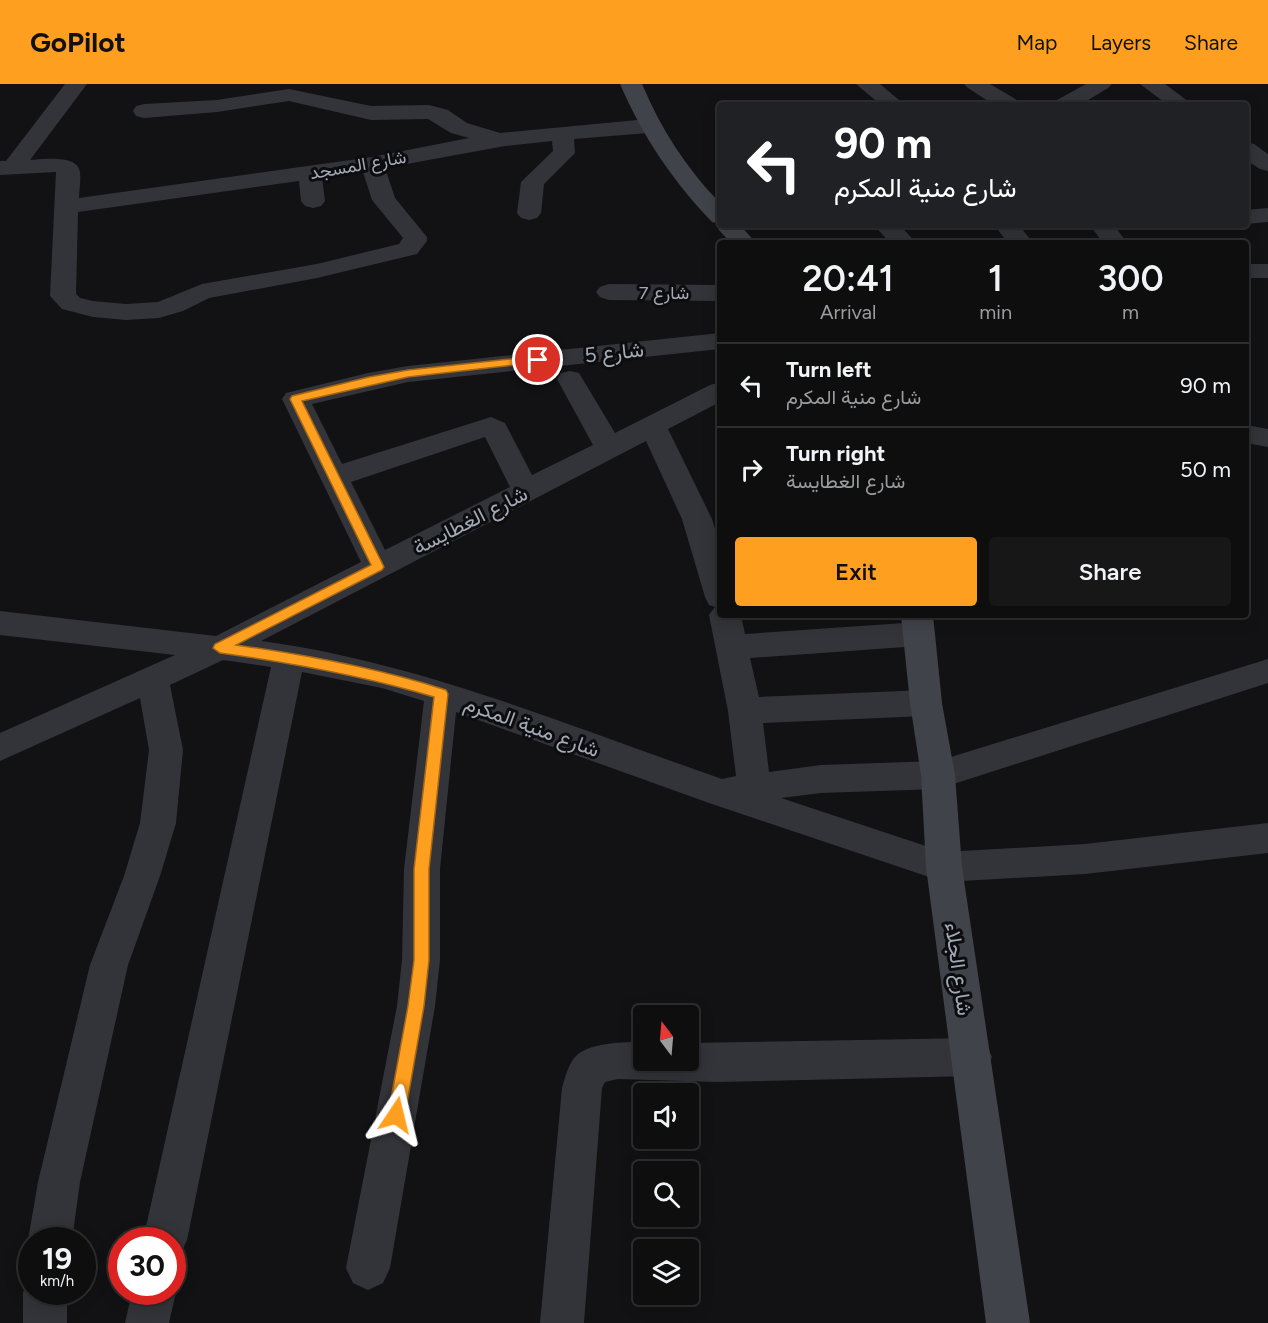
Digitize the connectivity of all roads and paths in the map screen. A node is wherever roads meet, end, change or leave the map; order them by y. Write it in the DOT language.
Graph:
graph roads {
  1 [pos="76,84"];
  2 [pos="631,84"];
  3 [pos="867,84"];
  4 [pos="975,84"];
  5 [pos="1101,84"];
  6 [pos="1151,84"];
  7 [pos="890,102"];
  8 [pos="1005,102"];
  9 [pos="1070,102"];
  10 [pos="1178,102"];
  11 [pos="144,111"];
  12 [pos="648,126"];
  13 [pos="563,133"];
  14 [pos="505,139"];
  15 [pos="1249,153"];
  16 [pos="372,164"];
  17 [pos="7,168"];
  18 [pos="310,173"];
  19 [pos="1264,173"];
  20 [pos="313,201"];
  21 [pos="67,207"];
  22 [pos="717,211"];
  23 [pos="529,213"];
  24 [pos="1268,215"];
  25 [pos="1249,217"];
  26 [pos="732,228"];
  27 [pos="889,228"];
  28 [pos="1008,228"];
  29 [pos="742,240"];
  30 [pos="901,240"];
  31 [pos="1018,240"];
  32 [pos="1249,271"];
  33 [pos="1268,271"];
  34 [pos="609,292"];
  35 [pos="717,293"];
  36 [pos="717,341"];
  37 [pos="570,379"];
  38 [pos="717,393"];
  39 [pos="653,426"];
  40 [pos="1249,435"];
  41 [pos="1268,438"];
  42 [pos="609,448"];
  43 [pos="334,477"];
  44 [pos="526,491"];
  45 [pos="709,517"];
  46 [pos="378,567"];
  47 [pos="717,575"];
  48 [pos="726,618"];
  49 [pos="0,623"];
  50 [pos="918,625"];
  51 [pos="732,647"];
  52 [pos="220,648"];
  53 [pos="289,657"];
  54 [pos="153,679"];
  55 [pos="1264,679"];
  56 [pos="441,694"];
  57 [pos="926,703"];
  58 [pos="745,711"];
  59 [pos="0,748"];
  60 [pos="938,775"];
  61 [pos="754,787"];
  62 [pos="721,793"];
  63 [pos="1268,838"];
  64 [pos="944,867"];
  65 [pos="972,1057"];
  66 [pos="52,1227"];
  67 [pos="168,1227"];
  68 [pos="368,1268"];
  69 [pos="45,1305"];
  70 [pos="151,1305"];
  71 [pos="45,1323"];
  72 [pos="147,1323"];
  73 [pos="562,1323"];
  74 [pos="1008,1323"];
  1 -- 17 [label="street"];
  2 -- 12 [label="street"];
  3 -- 7 [label="street"];
  4 -- 8 [label="street"];
  5 -- 9 [label="street"];
  6 -- 10 [label="street"];
  11 -- 14 [label="street"];
  12 -- 13 [label="street, شارع المسجد"];
  12 -- 22 [label="street"];
  13 -- 14 [label="street, شارع المسجد"];
  13 -- 23 [label="street"];
  14 -- 16 [label="street, شارع المسجد"];
  15 -- 19 [label="street"];
  16 -- 18 [label="street, شارع المسجد"];
  16 -- 21 [label="street"];
  17 -- 21 [label="street"];
  18 -- 20 [label="street"];
  18 -- 21 [label="street, شارع المسجد"];
  24 -- 25 [label="street"];
  26 -- 29 [label="street"];
  27 -- 30 [label="street"];
  28 -- 31 [label="street"];
  32 -- 33 [label="street"];
  34 -- 35 [label="street, شارع 7"];
  36 -- 43 [label="street, شارع 5"];
  37 -- 42 [label="street"];
  38 -- 39 [label="street, شارع الغطايسة"];
  39 -- 42 [label="street, شارع الغطايسة"];
  39 -- 45 [label="street"];
  40 -- 41 [label="street"];
  42 -- 44 [label="street, شارع الغطايسة"];
  43 -- 44 [label="street"];
  43 -- 46 [label="street"];
  44 -- 46 [label="street, شارع الغطايسة"];
  45 -- 47 [label="street"];
  46 -- 52 [label="street, شارع الغطايسة"];
  48 -- 51 [label="street"];
  49 -- 52 [label="street, شارع منية المكرم"];
  50 -- 51 [label="street"];
  50 -- 57 [label="street, شارع الجلاء"];
  51 -- 58 [label="street"];
  52 -- 53 [label="street, شارع منية المكرم"];
  52 -- 54 [label="street, شارع الغطايسة"];
  53 -- 56 [label="street, شارع منية المكرم"];
  53 -- 67 [label="street"];
  54 -- 59 [label="street, شارع الغطايسة"];
  54 -- 66 [label="street"];
  55 -- 60 [label="street"];
  56 -- 62 [label="street, شارع منية المكرم"];
  56 -- 68 [label="street"];
  57 -- 58 [label="street"];
  57 -- 60 [label="street, شارع الجلاء"];
  58 -- 61 [label="street"];
  60 -- 61 [label="street"];
  60 -- 64 [label="street, شارع الجلاء"];
  61 -- 62 [label="street"];
  62 -- 64 [label="street, شارع منية المكرم"];
  63 -- 64 [label="street"];
  64 -- 65 [label="street, شارع الجلاء"];
  65 -- 73 [label="street"];
  65 -- 74 [label="street, شارع الجلاء"];
  69 -- 71 [label="street"];
  70 -- 72 [label="street"];
}
